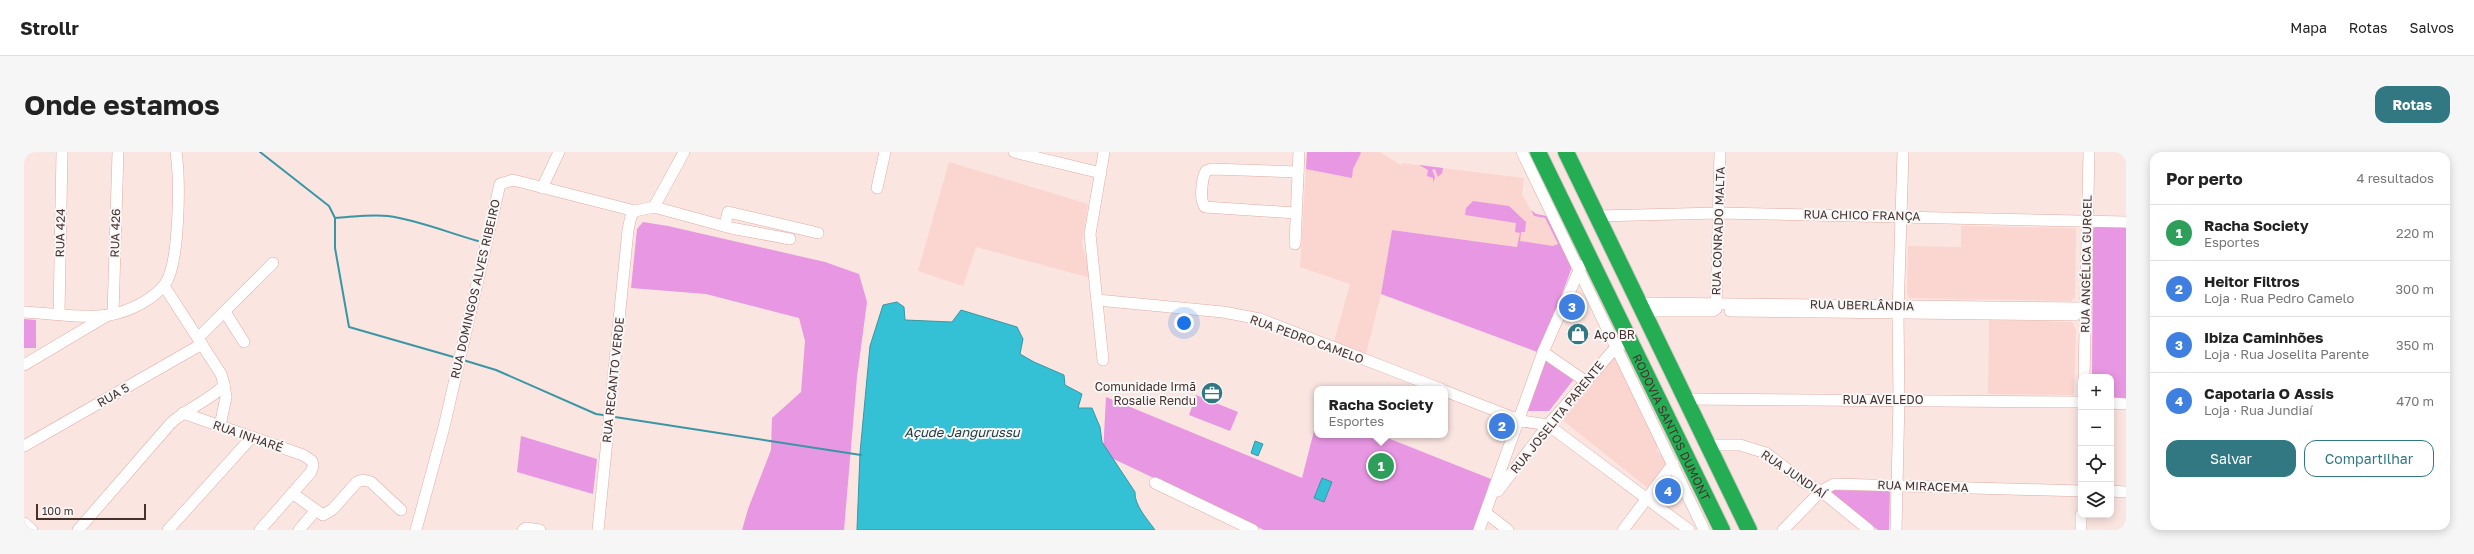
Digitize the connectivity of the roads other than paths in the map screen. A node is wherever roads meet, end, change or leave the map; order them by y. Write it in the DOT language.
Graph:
graph roads {
  1 [pos="62,152"];
  2 [pos="118,152"];
  3 [pos="176,152"];
  4 [pos="560,152"];
  5 [pos="684,152"];
  6 [pos="886,152"];
  7 [pos="1014,152"];
  8 [pos="1104,152"];
  9 [pos="1299,152"];
  10 [pos="1522,152"];
  11 [pos="1538,152"];
  12 [pos="1566,152"];
  13 [pos="1720,152"];
  14 [pos="1903,152"];
  15 [pos="2089,152"];
  16 [pos="1298,172"];
  17 [pos="1101,173"];
  18 [pos="542,188"];
  19 [pos="877,188"];
  20 [pos="654,207"];
  21 [pos="635,211"];
  22 [pos="1294,213"];
  23 [pos="1718,213"];
  24 [pos="1597,216"];
  25 [pos="1902,216"];
  26 [pos="2087,220"];
  27 [pos="2126,222"];
  28 [pos="725,226"];
  29 [pos="818,233"];
  30 [pos="790,239"];
  31 [pos="1294,244"];
  32 [pos="1588,256"];
  33 [pos="273,263"];
  34 [pos="1579,269"];
  35 [pos="164,286"];
  36 [pos="1097,300"];
  37 [pos="1641,307"];
  38 [pos="1716,307"];
  39 [pos="1898,310"];
  40 [pos="24,312"];
  41 [pos="225,312"];
  42 [pos="2084,312"];
  43 [pos="59,314"];
  44 [pos="110,315"];
  45 [pos="200,341"];
  46 [pos="244,342"];
  47 [pos="1623,344"];
  48 [pos="1543,352"];
  49 [pos="1103,360"];
  50 [pos="24,365"];
  51 [pos="2084,374"];
  52 [pos="1585,381"];
  53 [pos="224,385"];
  54 [pos="1433,386"];
  55 [pos="1448,392"];
  56 [pos="1685,399"];
  57 [pos="1899,399"];
  58 [pos="2078,402"];
  59 [pos="2114,403"];
  60 [pos="2126,404"];
  61 [pos="183,413"];
  62 [pos="1520,420"];
  63 [pos="1548,425"];
  64 [pos="220,426"];
  65 [pos="252,437"];
  66 [pos="1708,445"];
  67 [pos="24,446"];
  68 [pos="1673,464"];
  69 [pos="1155,483"];
  70 [pos="1897,484"];
  71 [pos="1821,491"];
  72 [pos="2078,491"];
  73 [pos="2114,491"];
  74 [pos="2126,492"];
  75 [pos="292,493"];
  76 [pos="1647,498"];
  77 [pos="1490,501"];
  78 [pos="315,510"];
  79 [pos="401,510"];
  80 [pos="1486,513"];
  81 [pos="2081,518"];
  82 [pos="24,523"];
  83 [pos="32,530"];
  84 [pos="78,530"];
  85 [pos="168,530"];
  86 [pos="260,530"];
  87 [pos="299,530"];
  88 [pos="416,530"];
  89 [pos="523,530"];
  90 [pos="538,530"];
  91 [pos="598,530"];
  92 [pos="1253,530"];
  93 [pos="1479,530"];
  94 [pos="1508,530"];
  95 [pos="1623,530"];
  96 [pos="1689,530"];
  97 [pos="1704,530"];
  98 [pos="1722,530"];
  99 [pos="1749,530"];
  100 [pos="1783,530"];
  101 [pos="1869,530"];
  102 [pos="1896,530"];
  103 [pos="2081,530"];
  1 -- 43 [label="street, RUA 424"];
  2 -- 44 [label="street, RUA 426"];
  3 -- 35 [label="street"];
  4 -- 18 [label="street"];
  5 -- 20 [label="street"];
  6 -- 19 [label="street"];
  7 -- 17 [label="street"];
  8 -- 17 [label="street"];
  9 -- 16 [label="street"];
  10 -- 34 [label="street"];
  11 -- 32 [label="highway, RODOVIA SANTOS DUMONT"];
  12 -- 24 [label="highway, RODOVIA SANTOS DUMONT"];
  13 -- 23 [label="street, RUA CONRADO MALTA"];
  14 -- 25 [label="street"];
  15 -- 26 [label="street, RUA ANGÉLICA GURGEL"];
  16 -- 22 [label="street"];
  16 -- 22 [label="street"];
  17 -- 36 [label="street"];
  18 -- 21 [label="street, RUA DOMINGOS ALVES RIBEIRO"];
  18 -- 88 [label="street, RUA DOMINGOS ALVES RIBEIRO"];
  20 -- 21 [label="street"];
  20 -- 28 [label="street"];
  21 -- 91 [label="street, RUA RECANTO VERDE"];
  22 -- 31 [label="street"];
  23 -- 24 [label="street, RUA CHICO FRANÇA"];
  23 -- 25 [label="street, RUA CHICO FRANÇA"];
  23 -- 38 [label="street, RUA CONRADO MALTA"];
  24 -- 37 [label="highway, RODOVIA SANTOS DUMONT"];
  25 -- 26 [label="street, RUA CHICO FRANÇA"];
  25 -- 39 [label="street"];
  26 -- 27 [label="street, RUA CHICO FRANÇA"];
  26 -- 42 [label="street, RUA ANGÉLICA GURGEL"];
  28 -- 29 [label="street"];
  28 -- 30 [label="street"];
  32 -- 34 [label="street, RUA JOSELITA PARENTE"];
  32 -- 47 [label="highway, RODOVIA SANTOS DUMONT"];
  33 -- 41 [label="street, RUA 5"];
  34 -- 47 [label="street"];
  34 -- 48 [label="street, RUA JOSELITA PARENTE"];
  35 -- 44 [label="street"];
  35 -- 45 [label="street"];
  36 -- 49 [label="street"];
  36 -- 54 [label="street, RUA PEDRO CAMELO"];
  37 -- 38 [label="street, RUA UBERLÂNDIA"];
  37 -- 56 [label="highway, RODOVIA SANTOS DUMONT"];
  38 -- 39 [label="street, RUA UBERLÂNDIA"];
  39 -- 42 [label="street, RUA UBERLÂNDIA"];
  39 -- 57 [label="street"];
  40 -- 43 [label="street"];
  41 -- 45 [label="street, RUA 5"];
  41 -- 46 [label="street"];
  42 -- 51 [label="street, RUA ANGÉLICA GURGEL"];
  43 -- 44 [label="street"];
  44 -- 50 [label="street"];
  45 -- 53 [label="street"];
  45 -- 67 [label="street, RUA 5"];
  47 -- 52 [label="street, RUA JOSELITA PARENTE"];
  47 -- 68 [label="street"];
  47 -- 98 [label="highway, RODOVIA SANTOS DUMONT"];
  48 -- 52 [label="street"];
  48 -- 62 [label="street, RUA JOSELITA PARENTE"];
  52 -- 63 [label="street, RUA JOSELITA PARENTE"];
  53 -- 61 [label="street"];
  53 -- 64 [label="street"];
  55 -- 62 [label="street"];
  56 -- 57 [label="street, RUA AVELEDO"];
  56 -- 66 [label="highway, RODOVIA SANTOS DUMONT"];
  57 -- 58 [label="street, RUA AVELEDO"];
  57 -- 70 [label="street"];
  59 -- 60 [label="street"];
  61 -- 64 [label="street, RUA INHARÉ"];
  61 -- 84 [label="street"];
  62 -- 63 [label="street"];
  62 -- 77 [label="street, RUA JOSELITA PARENTE"];
  63 -- 76 [label="street"];
  63 -- 77 [label="street, RUA JOSELITA PARENTE"];
  64 -- 65 [label="street, RUA INHARÉ"];
  65 -- 75 [label="street, RUA INHARÉ"];
  65 -- 85 [label="street"];
  66 -- 71 [label="street, RUA JUNDIAÍ"];
  66 -- 99 [label="highway, RODOVIA SANTOS DUMONT"];
  68 -- 76 [label="street"];
  68 -- 97 [label="street"];
  69 -- 92 [label="street"];
  70 -- 71 [label="street, RUA MIRACEMA"];
  70 -- 72 [label="street, RUA MIRACEMA"];
  70 -- 102 [label="street"];
  71 -- 100 [label="street, RUA MIRACEMA"];
  71 -- 101 [label="street, RUA JUNDIAÍ"];
  73 -- 74 [label="street"];
  75 -- 78 [label="street"];
  75 -- 86 [label="street"];
  76 -- 95 [label="street"];
  76 -- 96 [label="street"];
  77 -- 80 [label="street, RUA JOSELITA PARENTE"];
  78 -- 79 [label="street"];
  78 -- 87 [label="street"];
  80 -- 93 [label="street, RUA JOSELITA PARENTE"];
  80 -- 94 [label="street"];
  81 -- 103 [label="street"];
  82 -- 83 [label="street"];
  89 -- 90 [label="street"];
}
